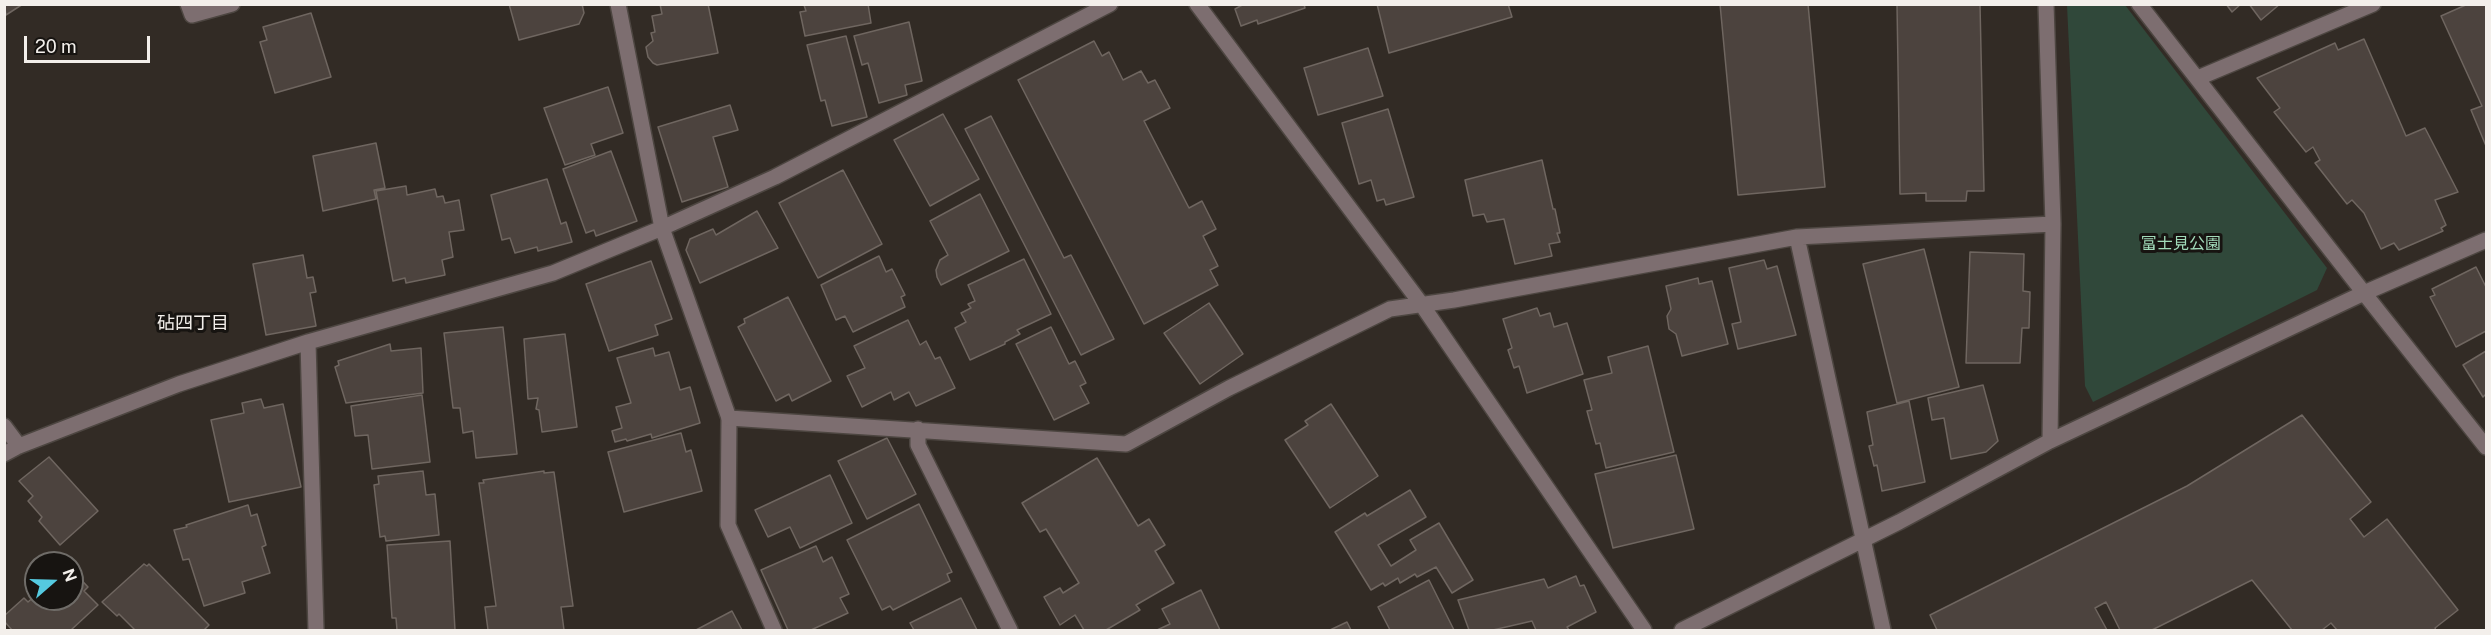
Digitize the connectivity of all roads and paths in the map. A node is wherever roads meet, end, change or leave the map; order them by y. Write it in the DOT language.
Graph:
graph roads {
  1 [pos="188,4"];
  2 [pos="232,4"];
  3 [pos="618,4"];
  4 [pos="1110,4"];
  5 [pos="1197,4"];
  6 [pos="2046,4"];
  7 [pos="2139,4"];
  8 [pos="2373,4"];
  9 [pos="2198,78"];
  10 [pos="2053,224"];
  11 [pos="662,228"];
  12 [pos="1797,237"];
  13 [pos="2487,240"];
  14 [pos="2364,293"];
  15 [pos="1422,305"];
  16 [pos="308,342"];
  17 [pos="729,418"];
  18 [pos="4,426"];
  19 [pos="918,429"];
  20 [pos="2481,431"];
  21 [pos="2050,441"];
  22 [pos="19,446"];
  23 [pos="2487,447"];
  24 [pos="4,454"];
  25 [pos="1862,540"];
  26 [pos="316,630"];
  27 [pos="774,630"];
  28 [pos="1010,630"];
  29 [pos="1644,630"];
  30 [pos="1682,630"];
  31 [pos="1883,630"];
  1 -- 2 [label="street"];
  3 -- 11 [label="street"];
  4 -- 11 [label="street"];
  5 -- 15 [label="street"];
  6 -- 10 [label="street"];
  7 -- 9 [label="street"];
  8 -- 9 [label="street"];
  9 -- 14 [label="street"];
  10 -- 12 [label="street"];
  10 -- 21 [label="street"];
  11 -- 16 [label="street"];
  11 -- 17 [label="street"];
  12 -- 15 [label="street"];
  12 -- 25 [label="street"];
  13 -- 14 [label="street"];
  14 -- 20 [label="street"];
  14 -- 21 [label="street"];
  15 -- 19 [label="street"];
  15 -- 29 [label="street"];
  16 -- 22 [label="street"];
  16 -- 26 [label="street"];
  17 -- 19 [label="street"];
  17 -- 27 [label="street"];
  18 -- 22 [label="street"];
  19 -- 28 [label="street"];
  20 -- 23 [label="street"];
  21 -- 25 [label="street"];
  22 -- 24 [label="street"];
  25 -- 30 [label="street"];
  25 -- 31 [label="street"];
}
